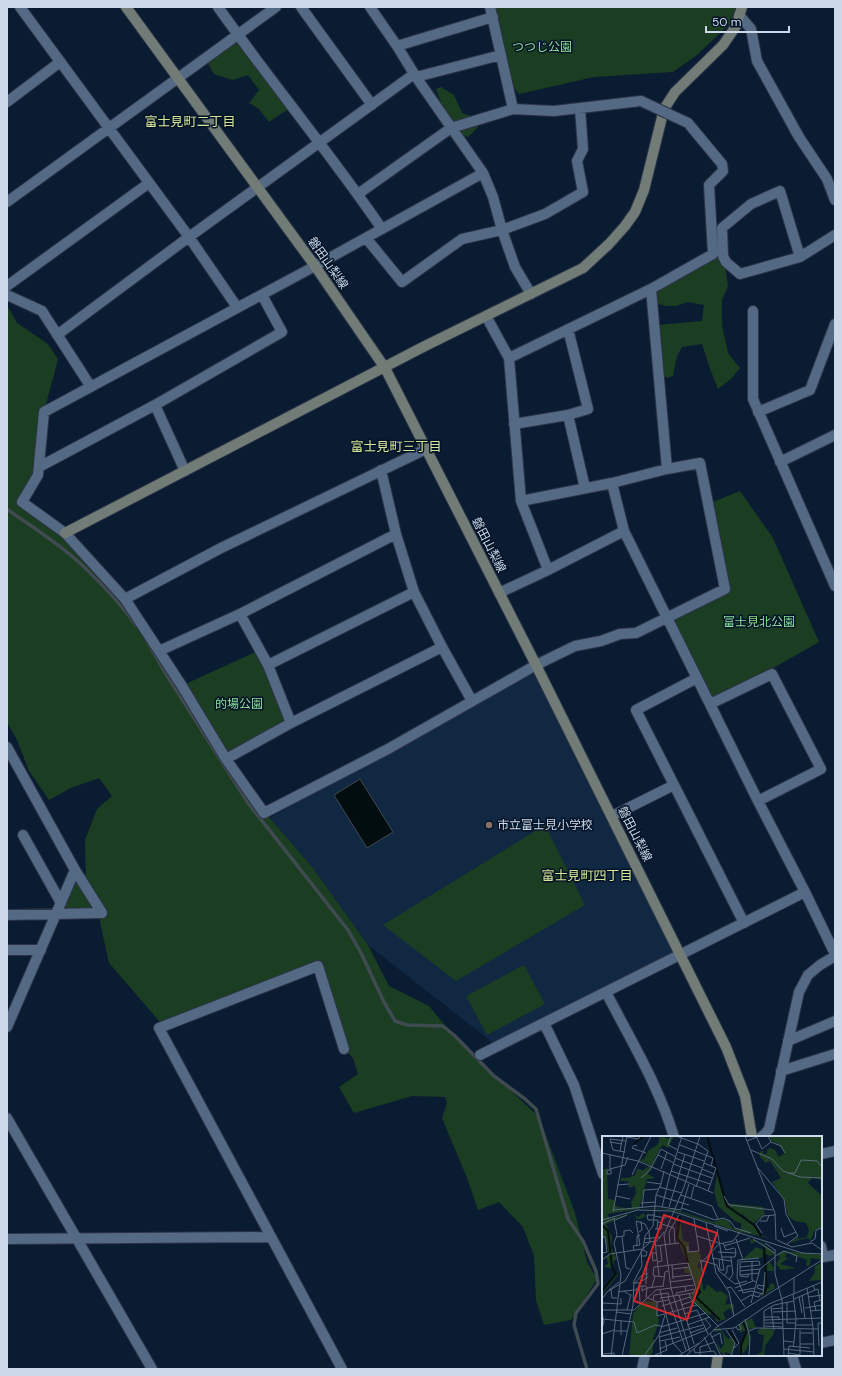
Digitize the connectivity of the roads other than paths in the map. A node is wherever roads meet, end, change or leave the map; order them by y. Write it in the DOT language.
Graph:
graph roads {
  1 [pos="20,7"];
  2 [pos="126,7"];
  3 [pos="218,7"];
  4 [pos="276,7"];
  5 [pos="301,7"];
  6 [pos="370,7"];
  7 [pos="490,7"];
  8 [pos="740,11"];
  9 [pos="493,18"];
  10 [pos="238,35"];
  11 [pos="397,46"];
  12 [pos="502,55"];
  13 [pos="60,62"];
  14 [pos="415,76"];
  15 [pos="177,77"];
  16 [pos="7,102"];
  17 [pos="372,105"];
  18 [pos="513,108"];
  19 [pos="580,108"];
  20 [pos="109,127"];
  21 [pos="451,128"];
  22 [pos="321,143"];
  23 [pos="483,173"];
  24 [pos="149,183"];
  25 [pos="258,188"];
  26 [pos="358,194"];
  27 [pos="835,200"];
  28 [pos="7,202"];
  29 [pos="382,229"];
  30 [pos="502,230"];
  31 [pos="835,236"];
  32 [pos="189,237"];
  33 [pos="366,238"];
  34 [pos="800,257"];
  35 [pos="315,266"];
  36 [pos="7,286"];
  37 [pos="651,288"];
  38 [pos="530,294"];
  39 [pos="7,295"];
  40 [pos="262,295"];
  41 [pos="237,308"];
  42 [pos="753,311"];
  43 [pos="486,316"];
  44 [pos="835,324"];
  45 [pos="568,329"];
  46 [pos="58,336"];
  47 [pos="509,358"];
  48 [pos="385,368"];
  49 [pos="91,387"];
  50 [pos="155,405"];
  51 [pos="758,412"];
  52 [pos="568,415"];
  53 [pos="514,424"];
  54 [pos="835,435"];
  55 [pos="426,448"];
  56 [pos="780,462"];
  57 [pos="39,467"];
  58 [pos="667,469"];
  59 [pos="381,470"];
  60 [pos="185,471"];
  61 [pos="612,483"];
  62 [pos="585,488"];
  63 [pos="520,501"];
  64 [pos="624,531"];
  65 [pos="65,533"];
  66 [pos="396,534"];
  67 [pos="548,570"];
  68 [pos="835,586"];
  69 [pos="414,592"];
  70 [pos="499,593"];
  71 [pos="125,599"];
  72 [pos="240,614"];
  73 [pos="668,618"];
  74 [pos="442,647"];
  75 [pos="159,652"];
  76 [pos="268,665"];
  77 [pos="536,665"];
  78 [pos="697,678"];
  79 [pos="472,701"];
  80 [pos="710,704"];
  81 [pos="291,723"];
  82 [pos="7,747"];
  83 [pos="226,759"];
  84 [pos="674,785"];
  85 [pos="758,801"];
  86 [pos="612,816"];
  87 [pos="23,835"];
  88 [pos="75,870"];
  89 [pos="805,892"];
  90 [pos="61,903"];
  91 [pos="57,914"];
  92 [pos="7,915"];
  93 [pos="744,923"];
  94 [pos="7,950"];
  95 [pos="41,950"];
  96 [pos="681,954"];
  97 [pos="835,955"];
  98 [pos="606,992"];
  99 [pos="835,1021"];
  100 [pos="544,1023"];
  101 [pos="7,1027"];
  102 [pos="788,1041"];
  103 [pos="344,1049"];
  104 [pos="835,1054"];
  105 [pos="480,1055"];
  106 [pos="782,1071"];
  107 [pos="7,1118"];
  108 [pos="674,1136"];
  109 [pos="752,1136"];
  110 [pos="762,1136"];
  111 [pos="835,1151"];
  112 [pos="822,1154"];
  113 [pos="602,1171"];
  114 [pos="271,1237"];
  115 [pos="7,1239"];
  116 [pos="77,1239"];
  117 [pos="822,1252"];
  118 [pos="835,1255"];
  119 [pos="835,1340"];
  120 [pos="822,1343"];
  121 [pos="645,1356"];
  122 [pos="718,1356"];
  123 [pos="792,1356"];
  124 [pos="152,1369"];
  125 [pos="342,1369"];
  126 [pos="642,1369"];
  127 [pos="716,1369"];
  128 [pos="796,1369"];
  1 -- 13 [label="street"];
  2 -- 15 [label="main road, 磐田山梨線"];
  3 -- 10 [label="street"];
  4 -- 10 [label="street"];
  5 -- 17 [label="street"];
  6 -- 11 [label="street"];
  7 -- 9 [label="street"];
  8 -- 27 [label="street"];
  8 -- 38 [label="main road"];
  9 -- 11 [label="street"];
  9 -- 12 [label="street"];
  10 -- 15 [label="street"];
  10 -- 22 [label="street"];
  11 -- 14 [label="street"];
  12 -- 14 [label="street"];
  12 -- 18 [label="street"];
  13 -- 16 [label="street"];
  13 -- 20 [label="street"];
  14 -- 17 [label="street"];
  14 -- 21 [label="street"];
  15 -- 20 [label="street"];
  15 -- 25 [label="main road, 磐田山梨線"];
  17 -- 22 [label="street"];
  18 -- 19 [label="street"];
  18 -- 21 [label="street"];
  19 -- 30 [label="street"];
  19 -- 37 [label="street, bridge"];
  20 -- 24 [label="street"];
  20 -- 28 [label="street"];
  21 -- 23 [label="street"];
  21 -- 26 [label="street"];
  22 -- 25 [label="street"];
  22 -- 26 [label="street"];
  23 -- 29 [label="street"];
  23 -- 30 [label="street"];
  24 -- 32 [label="street"];
  24 -- 36 [label="street"];
  25 -- 32 [label="street"];
  25 -- 35 [label="main road, 磐田山梨線"];
  26 -- 29 [label="street"];
  29 -- 33 [label="street"];
  30 -- 33 [label="street"];
  30 -- 38 [label="street"];
  31 -- 34 [label="street"];
  32 -- 41 [label="street"];
  32 -- 46 [label="street"];
  33 -- 35 [label="street"];
  34 -- 34 [label="street"];
  35 -- 40 [label="street"];
  35 -- 48 [label="main road, 磐田山梨線"];
  37 -- 45 [label="street"];
  37 -- 58 [label="street"];
  38 -- 43 [label="main road"];
  39 -- 46 [label="street"];
  40 -- 41 [label="street"];
  40 -- 50 [label="street"];
  41 -- 49 [label="street"];
  42 -- 51 [label="street"];
  43 -- 47 [label="street"];
  43 -- 48 [label="main road"];
  44 -- 51 [label="street"];
  45 -- 47 [label="street"];
  45 -- 52 [label="street"];
  46 -- 49 [label="street"];
  47 -- 53 [label="street"];
  48 -- 55 [label="main road, 磐田山梨線"];
  48 -- 60 [label="main road"];
  49 -- 57 [label="street"];
  50 -- 57 [label="street"];
  50 -- 60 [label="street"];
  51 -- 56 [label="street"];
  52 -- 53 [label="street"];
  52 -- 62 [label="street"];
  53 -- 63 [label="street"];
  54 -- 56 [label="street"];
  55 -- 59 [label="street"];
  55 -- 70 [label="main road, 磐田山梨線"];
  56 -- 68 [label="street"];
  57 -- 65 [label="street"];
  58 -- 61 [label="street"];
  58 -- 73 [label="street"];
  59 -- 66 [label="street"];
  59 -- 71 [label="street"];
  60 -- 65 [label="main road"];
  61 -- 62 [label="street"];
  61 -- 64 [label="street"];
  62 -- 63 [label="street"];
  63 -- 67 [label="street"];
  64 -- 67 [label="street"];
  64 -- 73 [label="street"];
  65 -- 71 [label="street"];
  66 -- 69 [label="street"];
  66 -- 72 [label="street"];
  67 -- 70 [label="street"];
  69 -- 74 [label="street"];
  69 -- 76 [label="street"];
  70 -- 77 [label="main road, 磐田山梨線"];
  71 -- 75 [label="street"];
  72 -- 75 [label="street"];
  72 -- 76 [label="street"];
  73 -- 77 [label="street"];
  73 -- 78 [label="street"];
  74 -- 79 [label="street"];
  74 -- 81 [label="street"];
  75 -- 83 [label="street"];
  76 -- 81 [label="street"];
  77 -- 79 [label="street"];
  77 -- 86 [label="main road, 磐田山梨線"];
  78 -- 80 [label="street"];
  78 -- 84 [label="street"];
  79 -- 83 [label="street"];
  80 -- 85 [label="street"];
  80 -- 85 [label="street"];
  81 -- 83 [label="street"];
  82 -- 88 [label="street"];
  84 -- 86 [label="street"];
  84 -- 93 [label="street"];
  85 -- 89 [label="street"];
  86 -- 96 [label="main road, 磐田山梨線"];
  87 -- 90 [label="street"];
  88 -- 90 [label="street"];
  88 -- 91 [label="street"];
  89 -- 93 [label="street"];
  89 -- 97 [label="street"];
  90 -- 91 [label="street"];
  91 -- 92 [label="street"];
  91 -- 95 [label="street"];
  93 -- 96 [label="street"];
  94 -- 95 [label="street"];
  95 -- 101 [label="street"];
  96 -- 98 [label="street"];
  96 -- 109 [label="main road, 磐田山梨線"];
  97 -- 102 [label="street"];
  98 -- 100 [label="street"];
  98 -- 108 [label="street"];
  99 -- 102 [label="street"];
  100 -- 105 [label="street"];
  100 -- 113 [label="street"];
  102 -- 106 [label="street"];
  103 -- 114 [label="street"];
  104 -- 106 [label="street"];
  106 -- 110 [label="street"];
  107 -- 116 [label="street"];
  111 -- 112 [label="street"];
  114 -- 116 [label="street"];
  114 -- 125 [label="street"];
  115 -- 116 [label="street"];
  116 -- 124 [label="street"];
  117 -- 118 [label="street"];
  119 -- 120 [label="street"];
  121 -- 126 [label="street"];
  122 -- 127 [label="main road"];
  123 -- 128 [label="street"];
}
